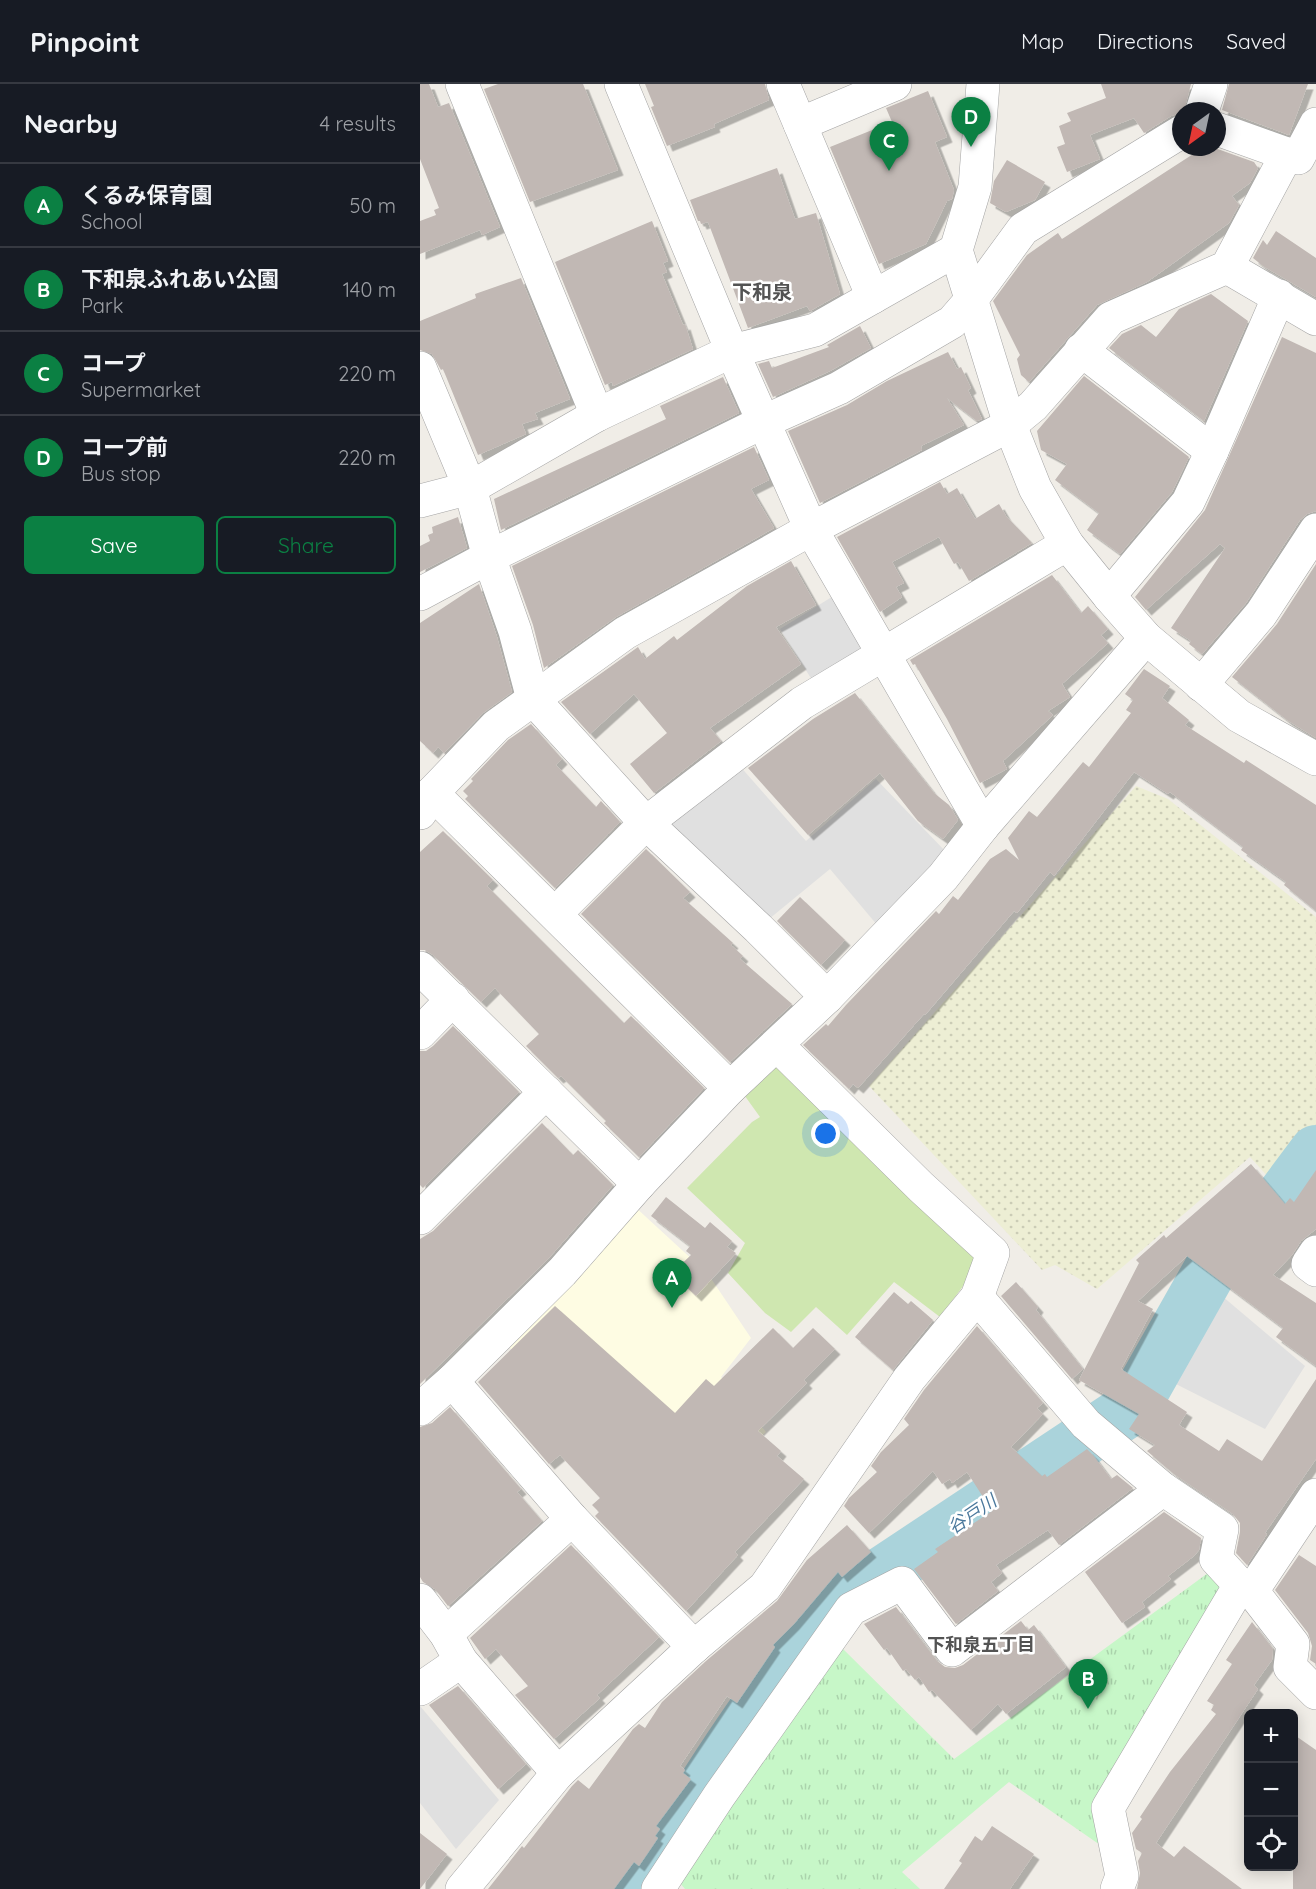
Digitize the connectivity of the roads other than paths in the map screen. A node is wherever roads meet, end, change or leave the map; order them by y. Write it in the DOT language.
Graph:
graph roads {
  1 [pos="462,84"];
  2 [pos="621,84"];
  3 [pos="783,84"];
  4 [pos="895,84"];
  5 [pos="983,84"];
  6 [pos="1211,84"];
  7 [pos="1205,102"];
  8 [pos="800,124"];
  9 [pos="1316,124"];
  10 [pos="1226,132"];
  11 [pos="1172,138"];
  12 [pos="1287,154"];
  13 [pos="956,249"];
  14 [pos="1227,267"];
  15 [pos="1279,296"];
  16 [pos="873,297"];
  17 [pos="971,300"];
  18 [pos="1316,319"];
  19 [pos="1081,350"];
  20 [pos="732,351"];
  21 [pos="420,368"];
  22 [pos="597,415"];
  23 [pos="763,422"];
  24 [pos="1010,425"];
  25 [pos="1212,451"];
  26 [pos="470,489"];
  27 [pos="420,501"];
  28 [pos="811,529"];
  29 [pos="1316,530"];
  30 [pos="1067,544"];
  31 [pos="489,557"];
  32 [pos="420,594"];
  33 [pos="1109,596"];
  34 [pos="1146,638"];
  35 [pos="884,653"];
  36 [pos="1201,685"];
  37 [pos="533,699"];
  38 [pos="1316,759"];
  39 [pos="426,803"];
  40 [pos="646,823"];
  41 [pos="983,826"];
  42 [pos="555,914"];
  43 [pos="420,968"];
  44 [pos="827,997"];
  45 [pos="453,999"];
  46 [pos="420,1033"];
  47 [pos="777,1045"];
  48 [pos="730,1088"];
  49 [pos="546,1092"];
  50 [pos="639,1184"];
  51 [pos="420,1218"];
  52 [pos="1316,1252"];
  53 [pos="1316,1270"];
  54 [pos="977,1297"];
  55 [pos="452,1381"];
  56 [pos="420,1409"];
  57 [pos="1163,1489"];
  58 [pos="1316,1495"];
  59 [pos="572,1519"];
  60 [pos="1246,1588"];
  61 [pos="420,1600"];
  62 [pos="453,1647"];
  63 [pos="693,1647"];
  64 [pos="420,1689"];
  65 [pos="1316,1693"];
  66 [pos="558,1773"];
  67 [pos="664,1887"];
  68 [pos="462,1889"];
  69 [pos="1117,1889"];
  1 -- 22 [label="street"];
  2 -- 20 [label="street"];
  3 -- 8 [label="street"];
  4 -- 8 [label="street"];
  5 -- 13 [label="street"];
  6 -- 7 [label="street"];
  8 -- 16 [label="street"];
  9 -- 12 [label="street"];
  10 -- 12 [label="street"];
  11 -- 17 [label="street"];
  12 -- 14 [label="street"];
  13 -- 16 [label="street"];
  13 -- 17 [label="street"];
  14 -- 15 [label="street"];
  14 -- 19 [label="street"];
  15 -- 18 [label="street"];
  15 -- 25 [label="street"];
  16 -- 20 [label="street"];
  17 -- 23 [label="street"];
  17 -- 24 [label="street"];
  19 -- 24 [label="street"];
  19 -- 25 [label="street"];
  20 -- 22 [label="street"];
  20 -- 23 [label="street"];
  21 -- 26 [label="street"];
  22 -- 26 [label="street"];
  23 -- 28 [label="street"];
  23 -- 31 [label="street"];
  24 -- 28 [label="street"];
  24 -- 30 [label="street"];
  25 -- 33 [label="street"];
  26 -- 27 [label="street"];
  26 -- 31 [label="street"];
  28 -- 35 [label="street"];
  28 -- 37 [label="street"];
  29 -- 36 [label="street"];
  30 -- 33 [label="street"];
  30 -- 35 [label="street"];
  31 -- 32 [label="street"];
  31 -- 37 [label="street"];
  33 -- 34 [label="street"];
  34 -- 36 [label="street"];
  34 -- 41 [label="street"];
  35 -- 40 [label="street"];
  35 -- 41 [label="street"];
  36 -- 38 [label="street"];
  37 -- 39 [label="street"];
  37 -- 40 [label="street"];
  39 -- 42 [label="street"];
  40 -- 42 [label="street"];
  40 -- 44 [label="street"];
  41 -- 44 [label="street"];
  42 -- 48 [label="street"];
  43 -- 45 [label="street"];
  44 -- 47 [label="street"];
  45 -- 46 [label="street"];
  45 -- 49 [label="street"];
  47 -- 48 [label="street"];
  47 -- 54 [label="street"];
  48 -- 50 [label="street"];
  49 -- 50 [label="street"];
  49 -- 51 [label="street"];
  50 -- 55 [label="street"];
  52 -- 53 [label="street"];
  54 -- 57 [label="street"];
  54 -- 63 [label="street"];
  55 -- 56 [label="street"];
  55 -- 59 [label="street"];
  57 -- 60 [label="street"];
  57 -- 67 [label="street"];
  58 -- 60 [label="street"];
  59 -- 62 [label="street"];
  59 -- 63 [label="street"];
  60 -- 65 [label="street"];
  60 -- 69 [label="street"];
  61 -- 62 [label="street"];
  62 -- 64 [label="street"];
  62 -- 66 [label="street"];
  63 -- 66 [label="street"];
  66 -- 68 [label="street"];
}
